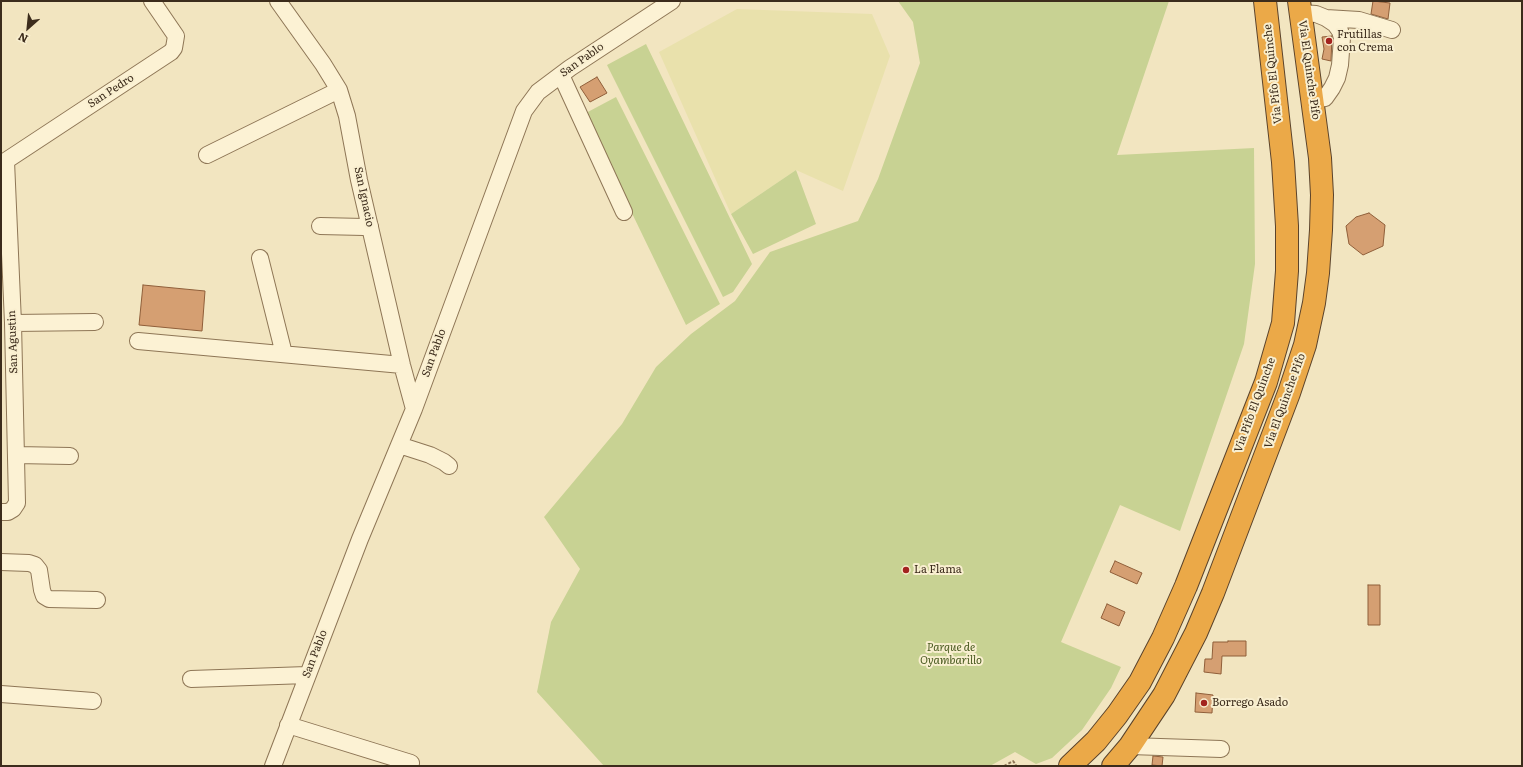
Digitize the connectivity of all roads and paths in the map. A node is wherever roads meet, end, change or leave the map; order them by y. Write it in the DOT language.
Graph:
graph roads {
  1 [pos="152,1"];
  2 [pos="278,1"];
  3 [pos="672,1"];
  4 [pos="1265,1"];
  5 [pos="1300,7"];
  6 [pos="1326,18"];
  7 [pos="1392,30"];
  8 [pos="561,75"];
  9 [pos="339,90"];
  10 [pos="1312,100"];
  11 [pos="207,155"];
  12 [pos="4,162"];
  13 [pos="624,212"];
  14 [pos="320,226"];
  15 [pos="370,226"];
  16 [pos="260,258"];
  17 [pos="95,322"];
  18 [pos="13,323"];
  19 [pos="138,340"];
  20 [pos="284,354"];
  21 [pos="402,365"];
  22 [pos="414,409"];
  23 [pos="399,445"];
  24 [pos="16,455"];
  25 [pos="70,456"];
  26 [pos="449,466"];
  27 [pos="1,512"];
  28 [pos="1,562"];
  29 [pos="97,600"];
  30 [pos="307,675"];
  31 [pos="191,679"];
  32 [pos="1,694"];
  33 [pos="94,701"];
  34 [pos="288,725"];
  35 [pos="1130,746"];
  36 [pos="1222,749"];
  37 [pos="411,764"];
  38 [pos="273,766"];
  39 [pos="1004,766"];
  40 [pos="1015,766"];
  41 [pos="1070,766"];
  42 [pos="1113,766"];
  1 -- 12 [label="street, San Pedro"];
  2 -- 9 [label="street, San Ignacio"];
  3 -- 8 [label="street, San Pablo"];
  4 -- 41 [label="highway, Via Pifo El Quinche"];
  5 -- 6 [label="street"];
  5 -- 10 [label="highway, Via El Quinche Pifo"];
  6 -- 7 [label="street"];
  6 -- 10 [label="street"];
  8 -- 13 [label="street"];
  8 -- 22 [label="street, San Pablo"];
  9 -- 11 [label="street"];
  9 -- 15 [label="street, San Ignacio"];
  10 -- 35 [label="highway, Via El Quinche Pifo"];
  12 -- 18 [label="street, San Agustin"];
  14 -- 15 [label="street"];
  15 -- 21 [label="street, San Ignacio"];
  16 -- 20 [label="street"];
  17 -- 18 [label="street"];
  18 -- 24 [label="street, San Agustin"];
  19 -- 20 [label="street"];
  20 -- 21 [label="street"];
  21 -- 22 [label="street, San Ignacio"];
  22 -- 23 [label="street, San Pablo"];
  23 -- 26 [label="street"];
  23 -- 30 [label="street, San Pablo"];
  24 -- 25 [label="street"];
  24 -- 27 [label="street, San Agustin"];
  28 -- 29 [label="street"];
  30 -- 31 [label="street"];
  30 -- 34 [label="street, San Pablo"];
  32 -- 33 [label="street"];
  34 -- 37 [label="street"];
  34 -- 38 [label="street, San Pablo"];
  35 -- 36 [label="street"];
  35 -- 42 [label="highway, Via El Quinche Pifo"];
  39 -- 40 [label="path"];
}
